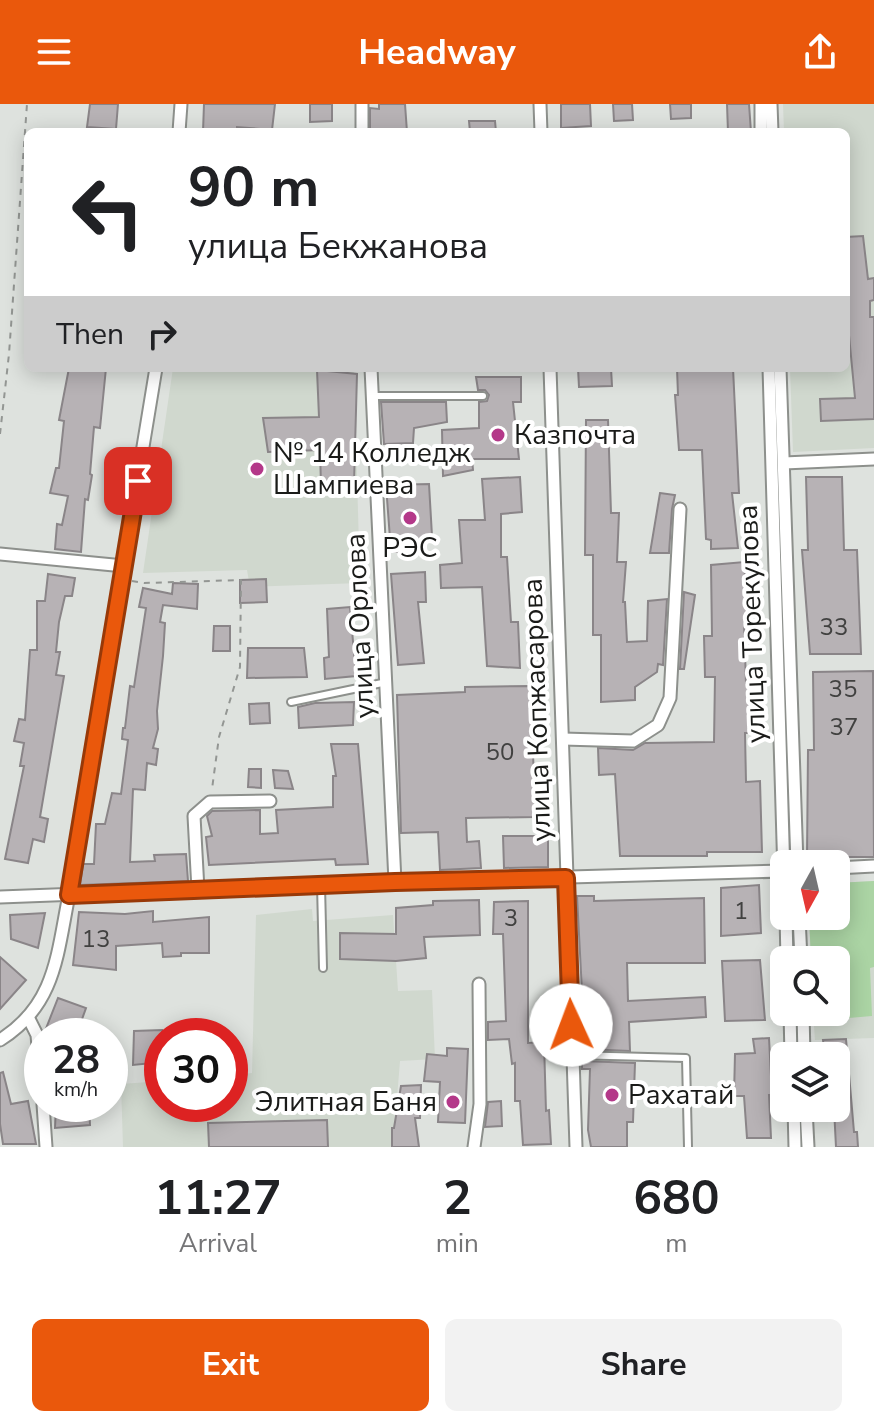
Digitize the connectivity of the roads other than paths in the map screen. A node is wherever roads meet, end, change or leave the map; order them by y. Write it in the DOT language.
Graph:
graph roads {
  1 [pos="181,104"];
  2 [pos="362,104"];
  3 [pos="540,104"];
  4 [pos="761,104"];
  5 [pos="771,104"];
  6 [pos="179,128"];
  7 [pos="362,128"];
  8 [pos="541,128"];
  9 [pos="761,128"];
  10 [pos="772,128"];
  11 [pos="155,372"];
  12 [pos="371,372"];
  13 [pos="550,372"];
  14 [pos="769,372"];
  15 [pos="780,372"];
  16 [pos="372,396"];
  17 [pos="483,396"];
  18 [pos="874,459"];
  19 [pos="784,463"];
  20 [pos="680,509"];
  21 [pos="0,554"];
  22 [pos="124,566"];
  23 [pos="387,682"];
  24 [pos="291,702"];
  25 [pos="563,739"];
  26 [pos="270,801"];
  27 [pos="783,850"];
  28 [pos="797,850"];
  29 [pos="874,866"];
  30 [pos="850,867"];
  31 [pos="770,871"];
  32 [pos="566,878"];
  33 [pos="395,882"];
  34 [pos="321,885"];
  35 [pos="198,890"];
  36 [pos="69,895"];
  37 [pos="0,897"];
  38 [pos="323,968"];
  39 [pos="479,984"];
  40 [pos="28,1017"];
  41 [pos="0,1040"];
  42 [pos="572,1055"];
  43 [pos="44,1122"];
  44 [pos="794,1122"];
  45 [pos="807,1122"];
  46 [pos="46,1147"];
  47 [pos="474,1147"];
  48 [pos="576,1147"];
  49 [pos="688,1147"];
  50 [pos="795,1147"];
  51 [pos="808,1147"];
  1 -- 6 [label="street"];
  2 -- 7 [label="street"];
  3 -- 8 [label="street"];
  4 -- 9 [label="street"];
  5 -- 10 [label="street"];
  11 -- 22 [label="street"];
  12 -- 16 [label="street, улица Орлова"];
  13 -- 25 [label="street, улица Копжасарова"];
  14 -- 27 [label="street, улица Торекулова"];
  15 -- 19 [label="street, улица Торекулова"];
  16 -- 17 [label="lane"];
  16 -- 23 [label="street, улица Орлова"];
  18 -- 19 [label="street"];
  19 -- 28 [label="street, улица Торекулова"];
  20 -- 25 [label="street"];
  21 -- 22 [label="street"];
  22 -- 36 [label="street"];
  23 -- 24 [label="lane"];
  23 -- 33 [label="street, улица Орлова"];
  25 -- 32 [label="street, улица Копжасарова"];
  26 -- 35 [label="street"];
  29 -- 30 [label="street"];
  31 -- 32 [label="street"];
  32 -- 33 [label="street"];
  32 -- 42 [label="street, улица Копжасарова"];
  33 -- 34 [label="street"];
  34 -- 35 [label="street"];
  34 -- 38 [label="lane"];
  35 -- 36 [label="street"];
  36 -- 37 [label="street"];
  36 -- 40 [label="street"];
  39 -- 47 [label="street"];
  40 -- 41 [label="street"];
  42 -- 48 [label="street, улица Копжасарова"];
  42 -- 49 [label="lane"];
  43 -- 46 [label="street"];
  44 -- 50 [label="street"];
  45 -- 51 [label="street"];
}
